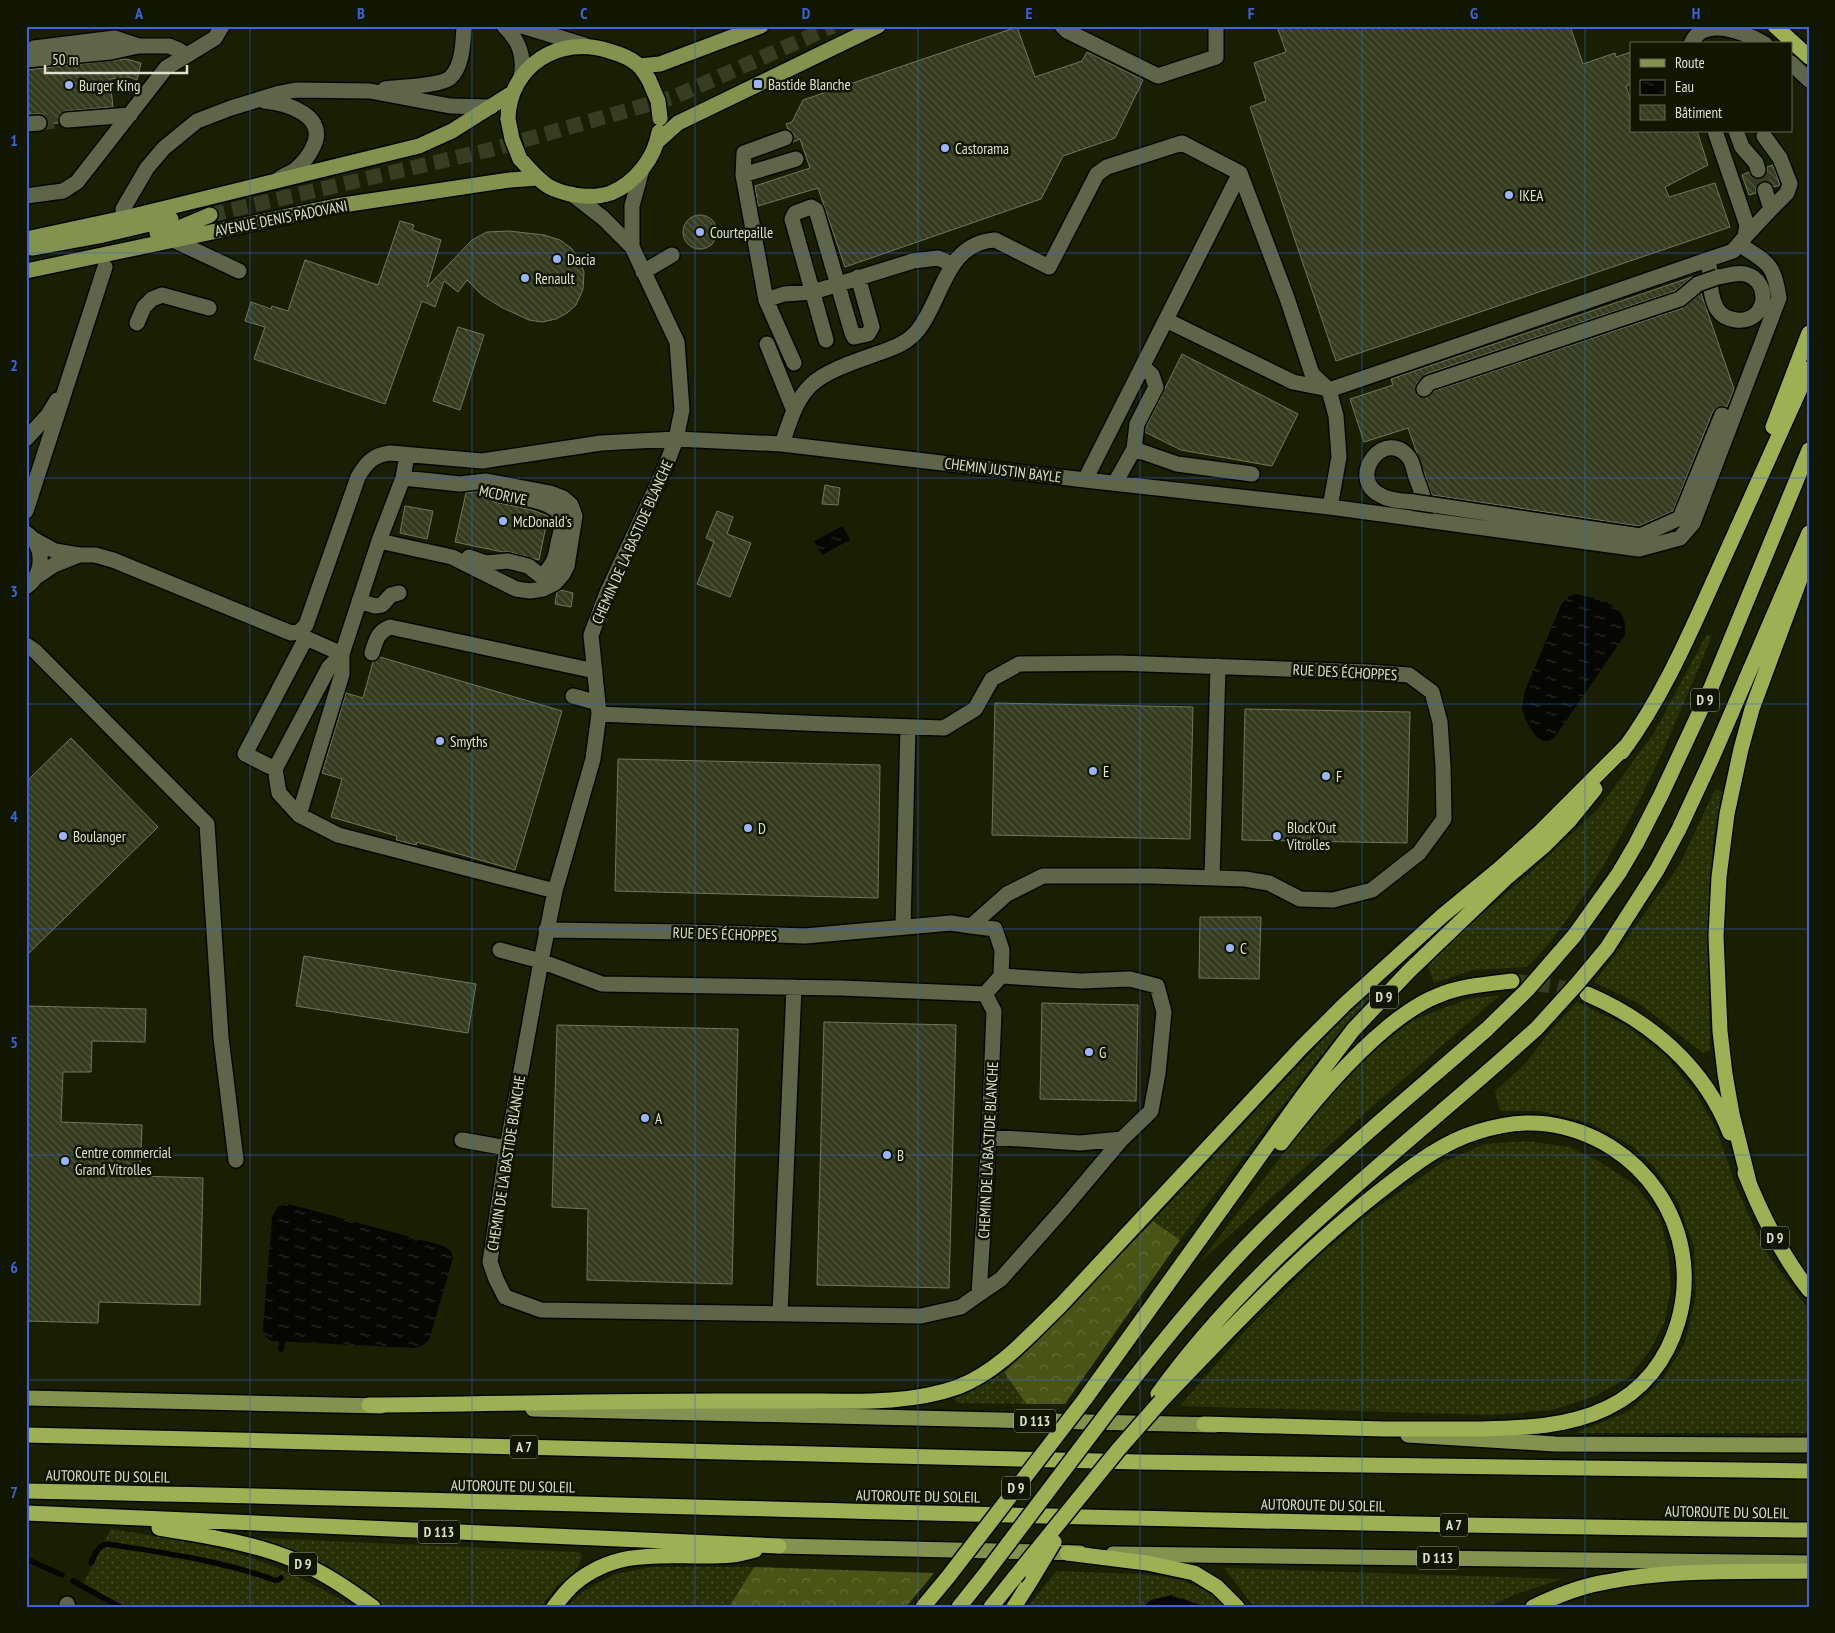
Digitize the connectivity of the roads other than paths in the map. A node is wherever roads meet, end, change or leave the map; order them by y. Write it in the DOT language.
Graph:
graph roads {
  1 [pos="222,26"];
  2 [pos="464,26"];
  3 [pos="504,26"];
  4 [pos="522,26"];
  5 [pos="761,26"];
  6 [pos="878,26"];
  7 [pos="1062,26"];
  8 [pos="1216,26"];
  9 [pos="1775,26"];
  10 [pos="1694,34"];
  11 [pos="1761,42"];
  12 [pos="584,45"];
  13 [pos="139,46"];
  14 [pos="26,53"];
  15 [pos="186,55"];
  16 [pos="1809,58"];
  17 [pos="26,60"];
  18 [pos="1792,64"];
  19 [pos="639,66"];
  20 [pos="521,78"];
  21 [pos="1809,80"];
  22 [pos="370,91"];
  23 [pos="512,93"];
  24 [pos="260,100"];
  25 [pos="491,107"];
  26 [pos="130,115"];
  27 [pos="67,120"];
  28 [pos="1715,132"];
  29 [pos="1736,132"];
  30 [pos="1764,136"];
  31 [pos="786,138"];
  32 [pos="658,141"];
  33 [pos="796,159"];
  34 [pos="642,169"];
  35 [pos="1758,170"];
  36 [pos="1240,173"];
  37 [pos="743,175"];
  38 [pos="538,178"];
  39 [pos="274,182"];
  40 [pos="1765,190"];
  41 [pos="572,194"];
  42 [pos="26,196"];
  43 [pos="123,209"];
  44 [pos="1771,209"];
  45 [pos="26,239"];
  46 [pos="173,240"];
  47 [pos="1742,240"];
  48 [pos="632,247"];
  49 [pos="26,249"];
  50 [pos="672,255"];
  51 [pos="26,260"];
  52 [pos="1709,260"];
  53 [pos="952,264"];
  54 [pos="105,267"];
  55 [pos="239,270"];
  56 [pos="26,271"];
  57 [pos="643,272"];
  58 [pos="858,277"];
  59 [pos="837,284"];
  60 [pos="813,292"];
  61 [pos="766,300"];
  62 [pos="209,308"];
  63 [pos="1166,320"];
  64 [pos="137,323"];
  65 [pos="1809,333"];
  66 [pos="826,340"];
  67 [pos="767,344"];
  68 [pos="794,363"];
  69 [pos="1143,366"];
  70 [pos="1809,369"];
  71 [pos="71,374"];
  72 [pos="1424,389"];
  73 [pos="1330,390"];
  74 [pos="794,411"];
  75 [pos="1722,415"];
  76 [pos="26,439"];
  77 [pos="676,439"];
  78 [pos="782,444"];
  79 [pos="1134,449"];
  80 [pos="1809,450"];
  81 [pos="407,454"];
  82 [pos="426,456"];
  83 [pos="501,458"];
  84 [pos="1252,474"];
  85 [pos="403,478"];
  86 [pos="1085,480"];
  87 [pos="438,482"];
  88 [pos="460,484"];
  89 [pos="1115,484"];
  90 [pos="518,487"];
  91 [pos="1330,507"];
  92 [pos="26,512"];
  93 [pos="1490,518"];
  94 [pos="1418,519"];
  95 [pos="1475,526"];
  96 [pos="1809,534"];
  97 [pos="30,537"];
  98 [pos="379,540"];
  99 [pos="79,555"];
  100 [pos="1809,555"];
  101 [pos="452,557"];
  102 [pos="1716,575"];
  103 [pos="29,585"];
  104 [pos="399,593"];
  105 [pos="359,601"];
  106 [pos="26,635"];
  107 [pos="303,635"];
  108 [pos="31,648"];
  109 [pos="372,653"];
  110 [pos="342,654"];
  111 [pos="1218,666"];
  112 [pos="595,671"];
  113 [pos="573,696"];
  114 [pos="599,709"];
  115 [pos="908,727"];
  116 [pos="1628,744"];
  117 [pos="275,769"];
  118 [pos="298,815"];
  119 [pos="1212,878"];
  120 [pos="555,891"];
  121 [pos="971,926"];
  122 [pos="902,927"];
  123 [pos="546,930"];
  124 [pos="500,950"];
  125 [pos="540,961"];
  126 [pos="1001,976"];
  127 [pos="1512,981"];
  128 [pos="794,988"];
  129 [pos="985,994"];
  130 [pos="1587,994"];
  131 [pos="989,1137"];
  132 [pos="1122,1139"];
  133 [pos="462,1140"];
  134 [pos="507,1148"];
  135 [pos="236,1160"];
  136 [pos="1749,1182"];
  137 [pos="1172,1279"];
  138 [pos="1809,1290"];
  139 [pos="979,1294"];
  140 [pos="780,1314"];
  141 [pos="26,1398"];
  142 [pos="1157,1401"];
  143 [pos="369,1405"];
  144 [pos="1204,1424"];
  145 [pos="26,1434"];
  146 [pos="1809,1445"];
  147 [pos="1809,1471"];
  148 [pos="26,1491"];
  149 [pos="1081,1495"];
  150 [pos="26,1513"];
  151 [pos="99,1517"];
  152 [pos="1809,1530"];
  153 [pos="778,1546"];
  154 [pos="1067,1553"];
  155 [pos="1809,1563"];
  156 [pos="1809,1571"];
  157 [pos="373,1607"];
  158 [pos="554,1607"];
  159 [pos="925,1607"];
  160 [pos="959,1607"];
  161 [pos="991,1607"];
  162 [pos="1014,1607"];
  163 [pos="1237,1607"];
  164 [pos="1533,1607"];
  1 -- 15 [label="street"];
  2 -- 22 [label="street"];
  3 -- 20 [label="street"];
  4 -- 12 [label="street"];
  5 -- 19 [label="main road"];
  6 -- 32 [label="main road"];
  7 -- 8 [label="street"];
  9 -- 16 [label="highway"];
  10 -- 11 [label="street"];
  12 -- 19 [label="main road"];
  12 -- 20 [label="main road"];
  13 -- 14 [label="street"];
  13 -- 15 [label="street"];
  13 -- 17 [label="street"];
  15 -- 26 [label="street"];
  18 -- 21 [label="street"];
  19 -- 32 [label="main road, bridge"];
  20 -- 23 [label="main road"];
  22 -- 24 [label="street"];
  22 -- 25 [label="street"];
  23 -- 25 [label="main road"];
  23 -- 38 [label="main road, bridge"];
  24 -- 39 [label="street"];
  24 -- 43 [label="street"];
  25 -- 39 [label="main road"];
  26 -- 27 [label="street"];
  26 -- 42 [label="street"];
  28 -- 47 [label="street"];
  29 -- 35 [label="street"];
  30 -- 44 [label="street"];
  31 -- 37 [label="street"];
  32 -- 34 [label="main road"];
  33 -- 37 [label="street"];
  34 -- 41 [label="main road"];
  34 -- 48 [label="street"];
  36 -- 53 [label="street"];
  36 -- 63 [label="street"];
  36 -- 73 [label="street"];
  37 -- 61 [label="street"];
  38 -- 41 [label="main road"];
  38 -- 46 [label="main road, AVENUE DENIS PADOVANI"];
  39 -- 45 [label="main road"];
  40 -- 44 [label="street"];
  41 -- 48 [label="street"];
  44 -- 47 [label="street"];
  46 -- 55 [label="street"];
  46 -- 56 [label="main road, AVENUE DENIS PADOVANI"];
  47 -- 52 [label="street"];
  47 -- 95 [label="street, CHEMIN JUSTIN BAYLE"];
  48 -- 57 [label="street, CHEMIN DE LA BASTIDE BLANCHE"];
  49 -- 51 [label="main road"];
  50 -- 57 [label="street"];
  52 -- 72 [label="street, bridge"];
  52 -- 73 [label="street"];
  53 -- 58 [label="street"];
  53 -- 74 [label="street"];
  54 -- 71 [label="street"];
  57 -- 77 [label="street, CHEMIN DE LA BASTIDE BLANCHE"];
  58 -- 59 [label="street"];
  58 -- 59 [label="street"];
  59 -- 60 [label="street"];
  59 -- 60 [label="street"];
  60 -- 61 [label="street"];
  60 -- 66 [label="street"];
  61 -- 68 [label="street"];
  62 -- 64 [label="street"];
  63 -- 69 [label="street"];
  63 -- 73 [label="street"];
  65 -- 102 [label="highway"];
  67 -- 74 [label="street"];
  69 -- 79 [label="street"];
  69 -- 86 [label="street"];
  70 -- 102 [label="highway, D 9"];
  71 -- 76 [label="street"];
  71 -- 92 [label="street"];
  73 -- 91 [label="street"];
  74 -- 78 [label="street"];
  75 -- 94 [label="street, bridge"];
  77 -- 78 [label="street, CHEMIN JUSTIN BAYLE"];
  77 -- 83 [label="street, CHEMIN JUSTIN BAYLE"];
  77 -- 112 [label="street, CHEMIN DE LA BASTIDE BLANCHE"];
  78 -- 86 [label="street, CHEMIN JUSTIN BAYLE"];
  79 -- 84 [label="street"];
  79 -- 89 [label="street"];
  80 -- 160 [label="highway, D 9, bridge"];
  81 -- 82 [label="street, CHEMIN JUSTIN BAYLE"];
  81 -- 85 [label="street"];
  81 -- 107 [label="street, CHEMIN JUSTIN BAYLE"];
  82 -- 83 [label="street, CHEMIN JUSTIN BAYLE"];
  82 -- 87 [label="street"];
  83 -- 90 [label="street"];
  85 -- 87 [label="street"];
  85 -- 98 [label="street"];
  86 -- 89 [label="street, CHEMIN JUSTIN BAYLE"];
  87 -- 88 [label="street"];
  88 -- 90 [label="street"];
  88 -- 101 [label="street, MCDRIVE"];
  89 -- 91 [label="street, CHEMIN JUSTIN BAYLE"];
  90 -- 101 [label="street"];
  91 -- 94 [label="street, CHEMIN JUSTIN BAYLE"];
  93 -- 95 [label="street"];
  94 -- 95 [label="street, CHEMIN JUSTIN BAYLE"];
  96 -- 142 [label="highway, D 9, bridge"];
  97 -- 99 [label="street"];
  97 -- 103 [label="street"];
  98 -- 101 [label="street"];
  98 -- 105 [label="street"];
  99 -- 103 [label="street"];
  99 -- 107 [label="street"];
  100 -- 136 [label="highway, D 9"];
  102 -- 116 [label="highway, D 9"];
  104 -- 105 [label="street"];
  105 -- 110 [label="street"];
  106 -- 108 [label="street"];
  107 -- 110 [label="street"];
  107 -- 117 [label="street, CHEMIN JUSTIN BAYLE"];
  108 -- 135 [label="street"];
  109 -- 112 [label="street"];
  110 -- 117 [label="street"];
  110 -- 118 [label="street"];
  111 -- 115 [label="street, RUE DES ÉCHOPPES"];
  111 -- 119 [label="street"];
  111 -- 119 [label="street, RUE DES ÉCHOPPES"];
  112 -- 114 [label="street, CHEMIN DE LA BASTIDE BLANCHE"];
  113 -- 114 [label="street, RUE DES ÉCHOPPES"];
  114 -- 115 [label="street, RUE DES ÉCHOPPES"];
  114 -- 120 [label="street, CHEMIN DE LA BASTIDE BLANCHE"];
  115 -- 122 [label="street"];
  116 -- 137 [label="highway, D 9"];
  116 -- 143 [label="highway"];
  117 -- 118 [label="street"];
  118 -- 120 [label="street"];
  119 -- 121 [label="street, RUE DES ÉCHOPPES"];
  120 -- 123 [label="street, CHEMIN DE LA BASTIDE BLANCHE"];
  121 -- 122 [label="street, RUE DES ÉCHOPPES"];
  121 -- 126 [label="street"];
  122 -- 123 [label="street, RUE DES ÉCHOPPES"];
  123 -- 125 [label="street, CHEMIN DE LA BASTIDE BLANCHE"];
  124 -- 125 [label="street"];
  125 -- 128 [label="street"];
  125 -- 134 [label="street, CHEMIN DE LA BASTIDE BLANCHE"];
  126 -- 129 [label="street"];
  126 -- 132 [label="street"];
  127 -- 137 [label="highway, D 9"];
  128 -- 129 [label="street"];
  128 -- 140 [label="street"];
  129 -- 131 [label="street, CHEMIN DE LA BASTIDE BLANCHE"];
  130 -- 136 [label="highway, D 9"];
  131 -- 132 [label="street"];
  131 -- 139 [label="street, CHEMIN DE LA BASTIDE BLANCHE"];
  132 -- 139 [label="street"];
  133 -- 134 [label="street"];
  134 -- 140 [label="street, CHEMIN DE LA BASTIDE BLANCHE"];
  136 -- 138 [label="highway, D 9"];
  137 -- 159 [label="highway, D 9, bridge"];
  139 -- 140 [label="street, CHEMIN DE LA BASTIDE BLANCHE"];
  141 -- 143 [label="main road, D 113"];
  142 -- 144 [label="highway"];
  142 -- 149 [label="highway, D 9, bridge"];
  143 -- 144 [label="main road, D 113"];
  144 -- 146 [label="main road, D 113"];
  145 -- 147 [label="highway, A 7"];
  148 -- 152 [label="highway, AUTOROUTE DU SOLEIL / A 7"];
  149 -- 161 [label="highway, D 9, bridge"];
  149 -- 162 [label="highway, D 9, bridge"];
  150 -- 151 [label="highway, D 113"];
  151 -- 153 [label="highway, D 113"];
  151 -- 157 [label="highway, D 9"];
  153 -- 154 [label="main road, D 113"];
  153 -- 158 [label="highway"];
  154 -- 155 [label="main road, D 113"];
  154 -- 163 [label="highway"];
  156 -- 164 [label="highway"];
}
